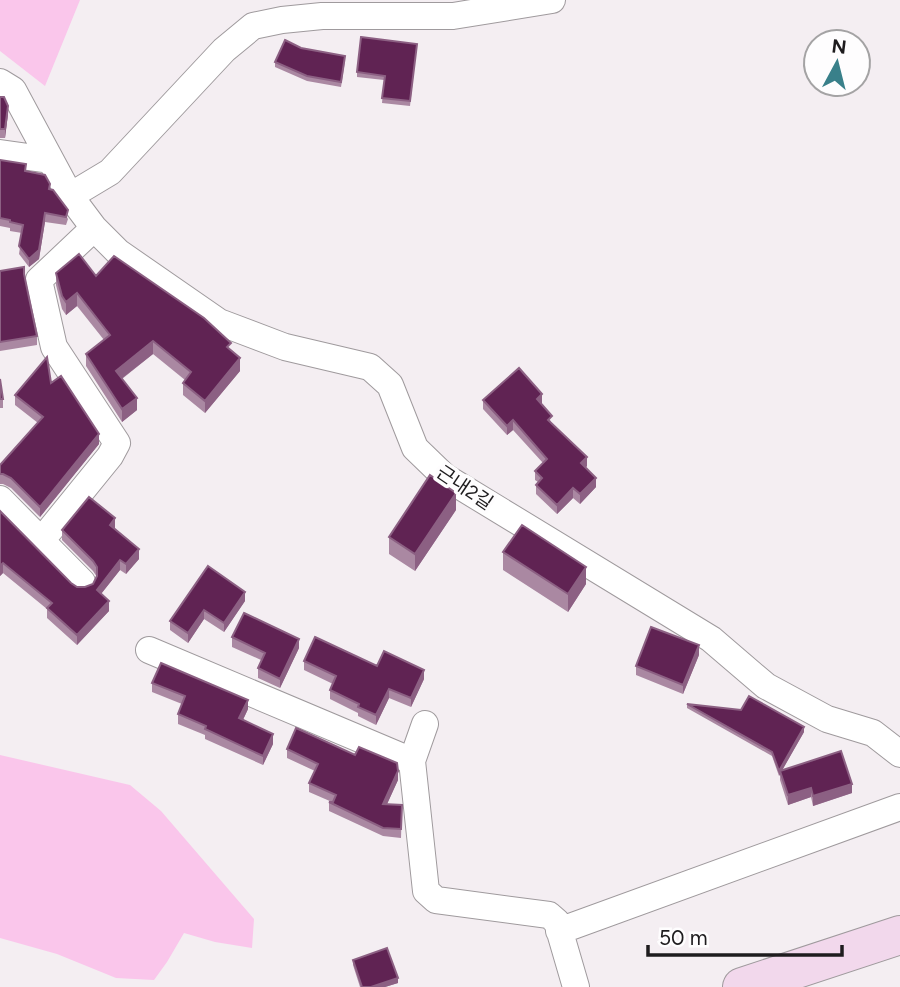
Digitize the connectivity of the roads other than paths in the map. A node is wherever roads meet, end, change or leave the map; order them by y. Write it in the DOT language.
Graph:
graph roads {
  1 [pos="552,0"];
  2 [pos="0,82"];
  3 [pos="0,153"];
  4 [pos="50,160"];
  5 [pos="70,195"];
  6 [pos="94,228"];
  7 [pos="0,499"];
  8 [pos="41,541"];
  9 [pos="82,582"];
  10 [pos="149,650"];
  11 [pos="425,724"];
  12 [pos="900,754"];
  13 [pos="412,761"];
  14 [pos="900,807"];
  15 [pos="559,931"];
  16 [pos="900,935"];
  17 [pos="576,987"];
  18 [pos="742,987"];
  1 -- 5 [label="street"];
  2 -- 4 [label="street, 근내2길"];
  3 -- 4 [label="street"];
  4 -- 5 [label="street, 근내2길"];
  5 -- 6 [label="street, 근내2길"];
  6 -- 8 [label="street"];
  6 -- 12 [label="street, 근내2길"];
  7 -- 8 [label="street"];
  8 -- 9 [label="street"];
  10 -- 13 [label="street"];
  11 -- 13 [label="street"];
  13 -- 15 [label="street"];
  14 -- 15 [label="street"];
  15 -- 17 [label="street"];
  16 -- 18 [label="main road"];
}
